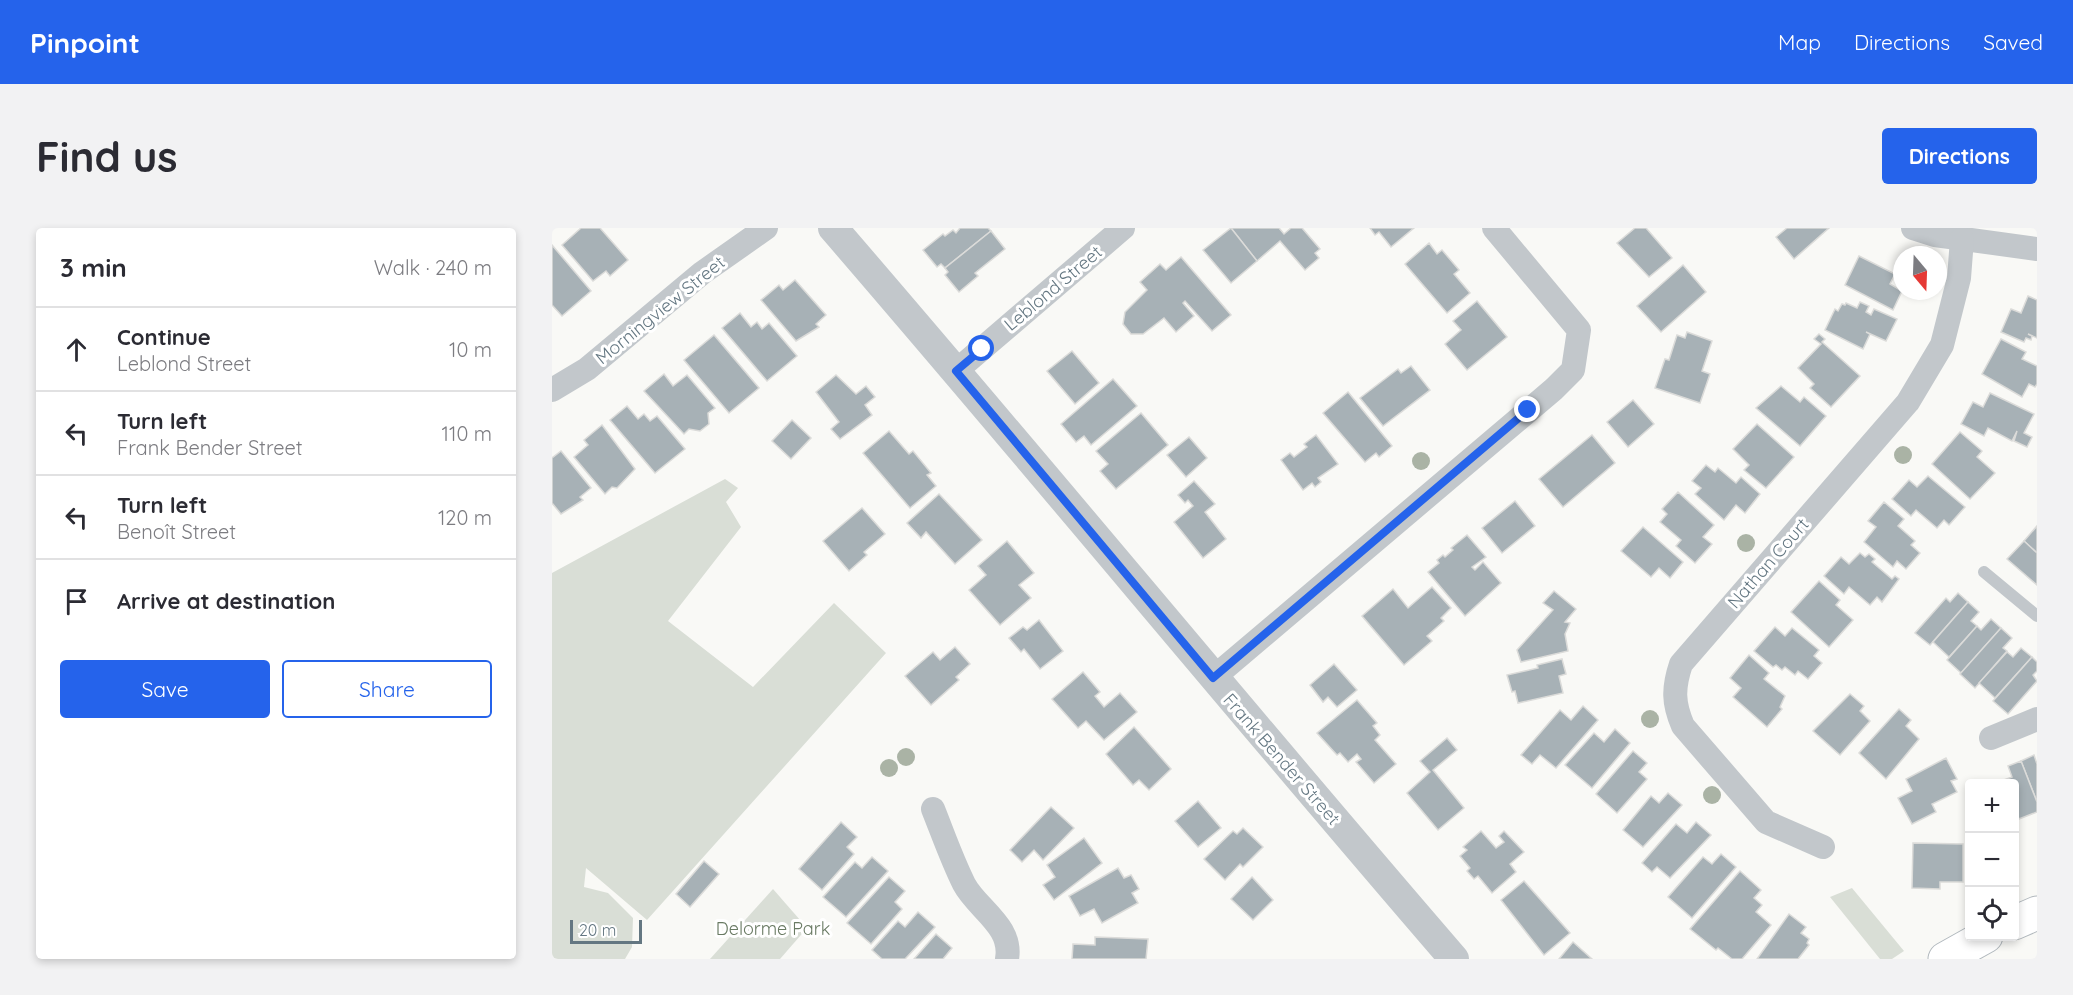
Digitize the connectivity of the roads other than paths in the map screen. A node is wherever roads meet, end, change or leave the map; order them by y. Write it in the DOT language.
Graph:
graph roads {
  1 [pos="766,228"];
  2 [pos="833,228"];
  3 [pos="1123,228"];
  4 [pos="1494,228"];
  5 [pos="1913,228"];
  6 [pos="1962,239"];
  7 [pos="2037,249"];
  8 [pos="956,371"];
  9 [pos="554,387"];
  10 [pos="1984,572"];
  11 [pos="2037,616"];
  12 [pos="1213,678"];
  13 [pos="2037,719"];
  14 [pos="1991,738"];
  15 [pos="933,809"];
  16 [pos="1823,847"];
  17 [pos="2037,913"];
  18 [pos="2019,921"];
  19 [pos="1977,941"];
  20 [pos="1007,959"];
  21 [pos="1454,959"];
  22 [pos="1945,959"];
  1 -- 9 [label="street, Morningview Street"];
  2 -- 8 [label="street, Frank Bender Street"];
  3 -- 8 [label="street, Leblond Street"];
  4 -- 12 [label="street"];
  5 -- 6 [label="street"];
  6 -- 7 [label="street"];
  6 -- 16 [label="street, Nathan Court"];
  8 -- 12 [label="street, Frank Bender Street"];
  10 -- 11 [label="lane"];
  12 -- 21 [label="street, Frank Bender Street"];
  13 -- 14 [label="street"];
  15 -- 20 [label="street"];
  17 -- 18 [label="main road"];
  19 -- 22 [label="main road"];
}
